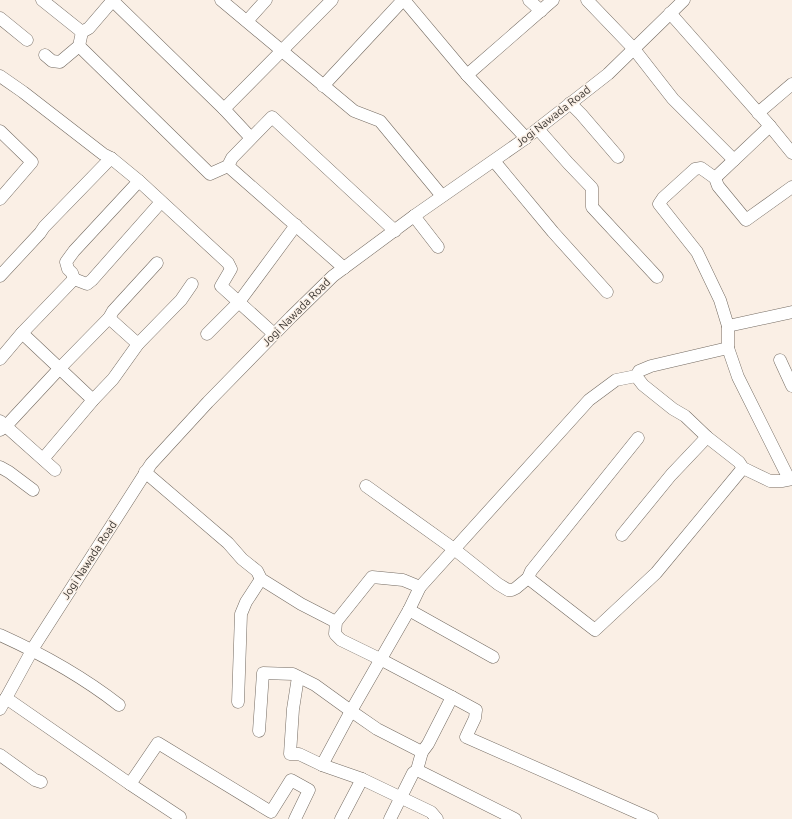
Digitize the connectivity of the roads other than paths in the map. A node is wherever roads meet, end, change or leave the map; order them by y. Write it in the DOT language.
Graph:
graph roads {
  1 [pos="42,0"];
  2 [pos="113,0"];
  3 [pos="221,0"];
  4 [pos="266,0"];
  5 [pos="332,0"];
  6 [pos="403,0"];
  7 [pos="529,0"];
  8 [pos="552,0"];
  9 [pos="587,0"];
  10 [pos="683,0"];
  11 [pos="541,11"];
  12 [pos="670,13"];
  13 [pos="0,18"];
  14 [pos="247,21"];
  15 [pos="82,32"];
  16 [pos="27,40"];
  17 [pos="79,46"];
  18 [pos="634,49"];
  19 [pos="282,51"];
  20 [pos="45,55"];
  21 [pos="467,75"];
  22 [pos="0,76"];
  23 [pos="792,84"];
  24 [pos="323,86"];
  25 [pos="570,103"];
  26 [pos="224,109"];
  27 [pos="758,113"];
  28 [pos="770,126"];
  29 [pos="538,129"];
  30 [pos="0,131"];
  31 [pos="251,138"];
  32 [pos="526,138"];
  33 [pos="792,153"];
  34 [pos="618,157"];
  35 [pos="111,158"];
  36 [pos="734,160"];
  37 [pos="494,161"];
  38 [pos="228,166"];
  39 [pos="715,178"];
  40 [pos="139,181"];
  41 [pos="4,185"];
  42 [pos="792,187"];
  43 [pos="442,196"];
  44 [pos="0,199"];
  45 [pos="161,202"];
  46 [pos="414,216"];
  47 [pos="296,225"];
  48 [pos="395,231"];
  49 [pos="438,247"];
  50 [pos="157,263"];
  51 [pos="344,268"];
  52 [pos="0,276"];
  53 [pos="657,277"];
  54 [pos="74,279"];
  55 [pos="192,284"];
  56 [pos="607,292"];
  57 [pos="239,302"];
  58 [pos="792,312"];
  59 [pos="109,318"];
  60 [pos="728,326"];
  61 [pos="22,333"];
  62 [pos="207,334"];
  63 [pos="274,334"];
  64 [pos="138,344"];
  65 [pos="728,348"];
  66 [pos="0,358"];
  67 [pos="780,360"];
  68 [pos="59,368"];
  69 [pos="636,376"];
  70 [pos="792,386"];
  71 [pos="93,400"];
  72 [pos="2,426"];
  73 [pos="707,437"];
  74 [pos="638,438"];
  75 [pos="43,459"];
  76 [pos="0,468"];
  77 [pos="743,468"];
  78 [pos="55,470"];
  79 [pos="145,472"];
  80 [pos="791,479"];
  81 [pos="366,486"];
  82 [pos="33,490"];
  83 [pos="622,535"];
  84 [pos="454,549"];
  85 [pos="528,578"];
  86 [pos="261,579"];
  87 [pos="420,587"];
  88 [pos="410,610"];
  89 [pos="336,622"];
  90 [pos="0,635"];
  91 [pos="32,650"];
  92 [pos="493,657"];
  93 [pos="380,659"];
  94 [pos="298,677"];
  95 [pos="452,697"];
  96 [pos="6,698"];
  97 [pos="238,702"];
  98 [pos="119,705"];
  99 [pos="0,710"];
  100 [pos="351,711"];
  101 [pos="259,731"];
  102 [pos="422,752"];
  103 [pos="0,755"];
  104 [pos="322,765"];
  105 [pos="417,770"];
  106 [pos="362,779"];
  107 [pos="41,782"];
  108 [pos="130,784"];
  109 [pos="401,797"];
  110 [pos="180,817"];
  111 [pos="295,819"];
  112 [pos="341,819"];
  113 [pos="390,819"];
  114 [pos="437,819"];
  115 [pos="515,819"];
  116 [pos="651,819"];
  1 -- 15 [label="street"];
  2 -- 15 [label="street"];
  2 -- 26 [label="street"];
  3 -- 14 [label="street"];
  4 -- 14 [label="street"];
  5 -- 19 [label="street"];
  6 -- 21 [label="street"];
  6 -- 24 [label="street"];
  7 -- 11 [label="street"];
  8 -- 11 [label="street"];
  9 -- 18 [label="street"];
  10 -- 12 [label="street, Jogi Nawada Road"];
  11 -- 21 [label="street"];
  12 -- 18 [label="street, Jogi Nawada Road"];
  12 -- 27 [label="street"];
  13 -- 16 [label="street"];
  14 -- 19 [label="street"];
  15 -- 17 [label="street"];
  17 -- 20 [label="street"];
  17 -- 38 [label="street"];
  18 -- 25 [label="street, Jogi Nawada Road"];
  18 -- 36 [label="street"];
  19 -- 24 [label="street"];
  19 -- 26 [label="street"];
  21 -- 32 [label="street"];
  22 -- 35 [label="street"];
  23 -- 27 [label="street"];
  24 -- 43 [label="street"];
  25 -- 29 [label="street, Jogi Nawada Road"];
  25 -- 34 [label="street"];
  26 -- 31 [label="street"];
  27 -- 28 [label="street"];
  28 -- 33 [label="street"];
  28 -- 36 [label="street"];
  29 -- 32 [label="street, Jogi Nawada Road"];
  29 -- 53 [label="street"];
  30 -- 41 [label="street"];
  31 -- 38 [label="street"];
  31 -- 48 [label="street"];
  32 -- 37 [label="street, Jogi Nawada Road"];
  35 -- 40 [label="street"];
  35 -- 52 [label="street"];
  36 -- 39 [label="street"];
  37 -- 43 [label="street, Jogi Nawada Road"];
  37 -- 56 [label="street"];
  38 -- 47 [label="street"];
  39 -- 42 [label="street"];
  39 -- 60 [label="street"];
  40 -- 45 [label="street"];
  40 -- 54 [label="street"];
  41 -- 44 [label="street"];
  43 -- 46 [label="street, Jogi Nawada Road"];
  45 -- 54 [label="street"];
  45 -- 57 [label="street"];
  46 -- 48 [label="street, Jogi Nawada Road"];
  46 -- 49 [label="street"];
  47 -- 51 [label="street"];
  47 -- 57 [label="street"];
  48 -- 51 [label="street, Jogi Nawada Road"];
  50 -- 59 [label="street"];
  51 -- 63 [label="street, Jogi Nawada Road"];
  54 -- 61 [label="street"];
  55 -- 64 [label="street"];
  57 -- 62 [label="street"];
  57 -- 63 [label="street"];
  58 -- 60 [label="street"];
  59 -- 64 [label="street"];
  59 -- 68 [label="street"];
  60 -- 65 [label="street"];
  61 -- 66 [label="street"];
  61 -- 68 [label="street"];
  63 -- 79 [label="street, Jogi Nawada Road"];
  64 -- 71 [label="street"];
  65 -- 69 [label="street"];
  65 -- 80 [label="street"];
  67 -- 70 [label="street"];
  68 -- 71 [label="street"];
  68 -- 72 [label="street"];
  69 -- 73 [label="street"];
  69 -- 84 [label="street"];
  71 -- 75 [label="street"];
  72 -- 75 [label="street"];
  73 -- 77 [label="street"];
  73 -- 83 [label="street"];
  74 -- 85 [label="street"];
  75 -- 78 [label="street"];
  76 -- 82 [label="street"];
  77 -- 80 [label="street"];
  77 -- 85 [label="street"];
  79 -- 86 [label="street"];
  79 -- 91 [label="street, Jogi Nawada Road"];
  81 -- 84 [label="street"];
  84 -- 85 [label="street"];
  84 -- 87 [label="street"];
  86 -- 89 [label="street"];
  86 -- 97 [label="street"];
  87 -- 88 [label="street"];
  87 -- 89 [label="street"];
  88 -- 92 [label="street"];
  88 -- 93 [label="street"];
  89 -- 93 [label="street"];
  90 -- 91 [label="street"];
  91 -- 96 [label="street, Jogi Nawada Road"];
  91 -- 98 [label="street"];
  93 -- 95 [label="street"];
  93 -- 100 [label="street"];
  94 -- 100 [label="street"];
  94 -- 101 [label="street"];
  94 -- 104 [label="street"];
  95 -- 102 [label="street"];
  95 -- 116 [label="street"];
  96 -- 99 [label="street, Jogi Nawada Road"];
  96 -- 108 [label="street"];
  100 -- 102 [label="street"];
  100 -- 104 [label="street"];
  102 -- 105 [label="street"];
  103 -- 107 [label="street"];
  104 -- 106 [label="street"];
  105 -- 109 [label="street"];
  105 -- 115 [label="street"];
  106 -- 109 [label="street"];
  106 -- 112 [label="street"];
  108 -- 110 [label="street"];
  108 -- 111 [label="street"];
  109 -- 113 [label="street"];
  109 -- 114 [label="street"];
}
